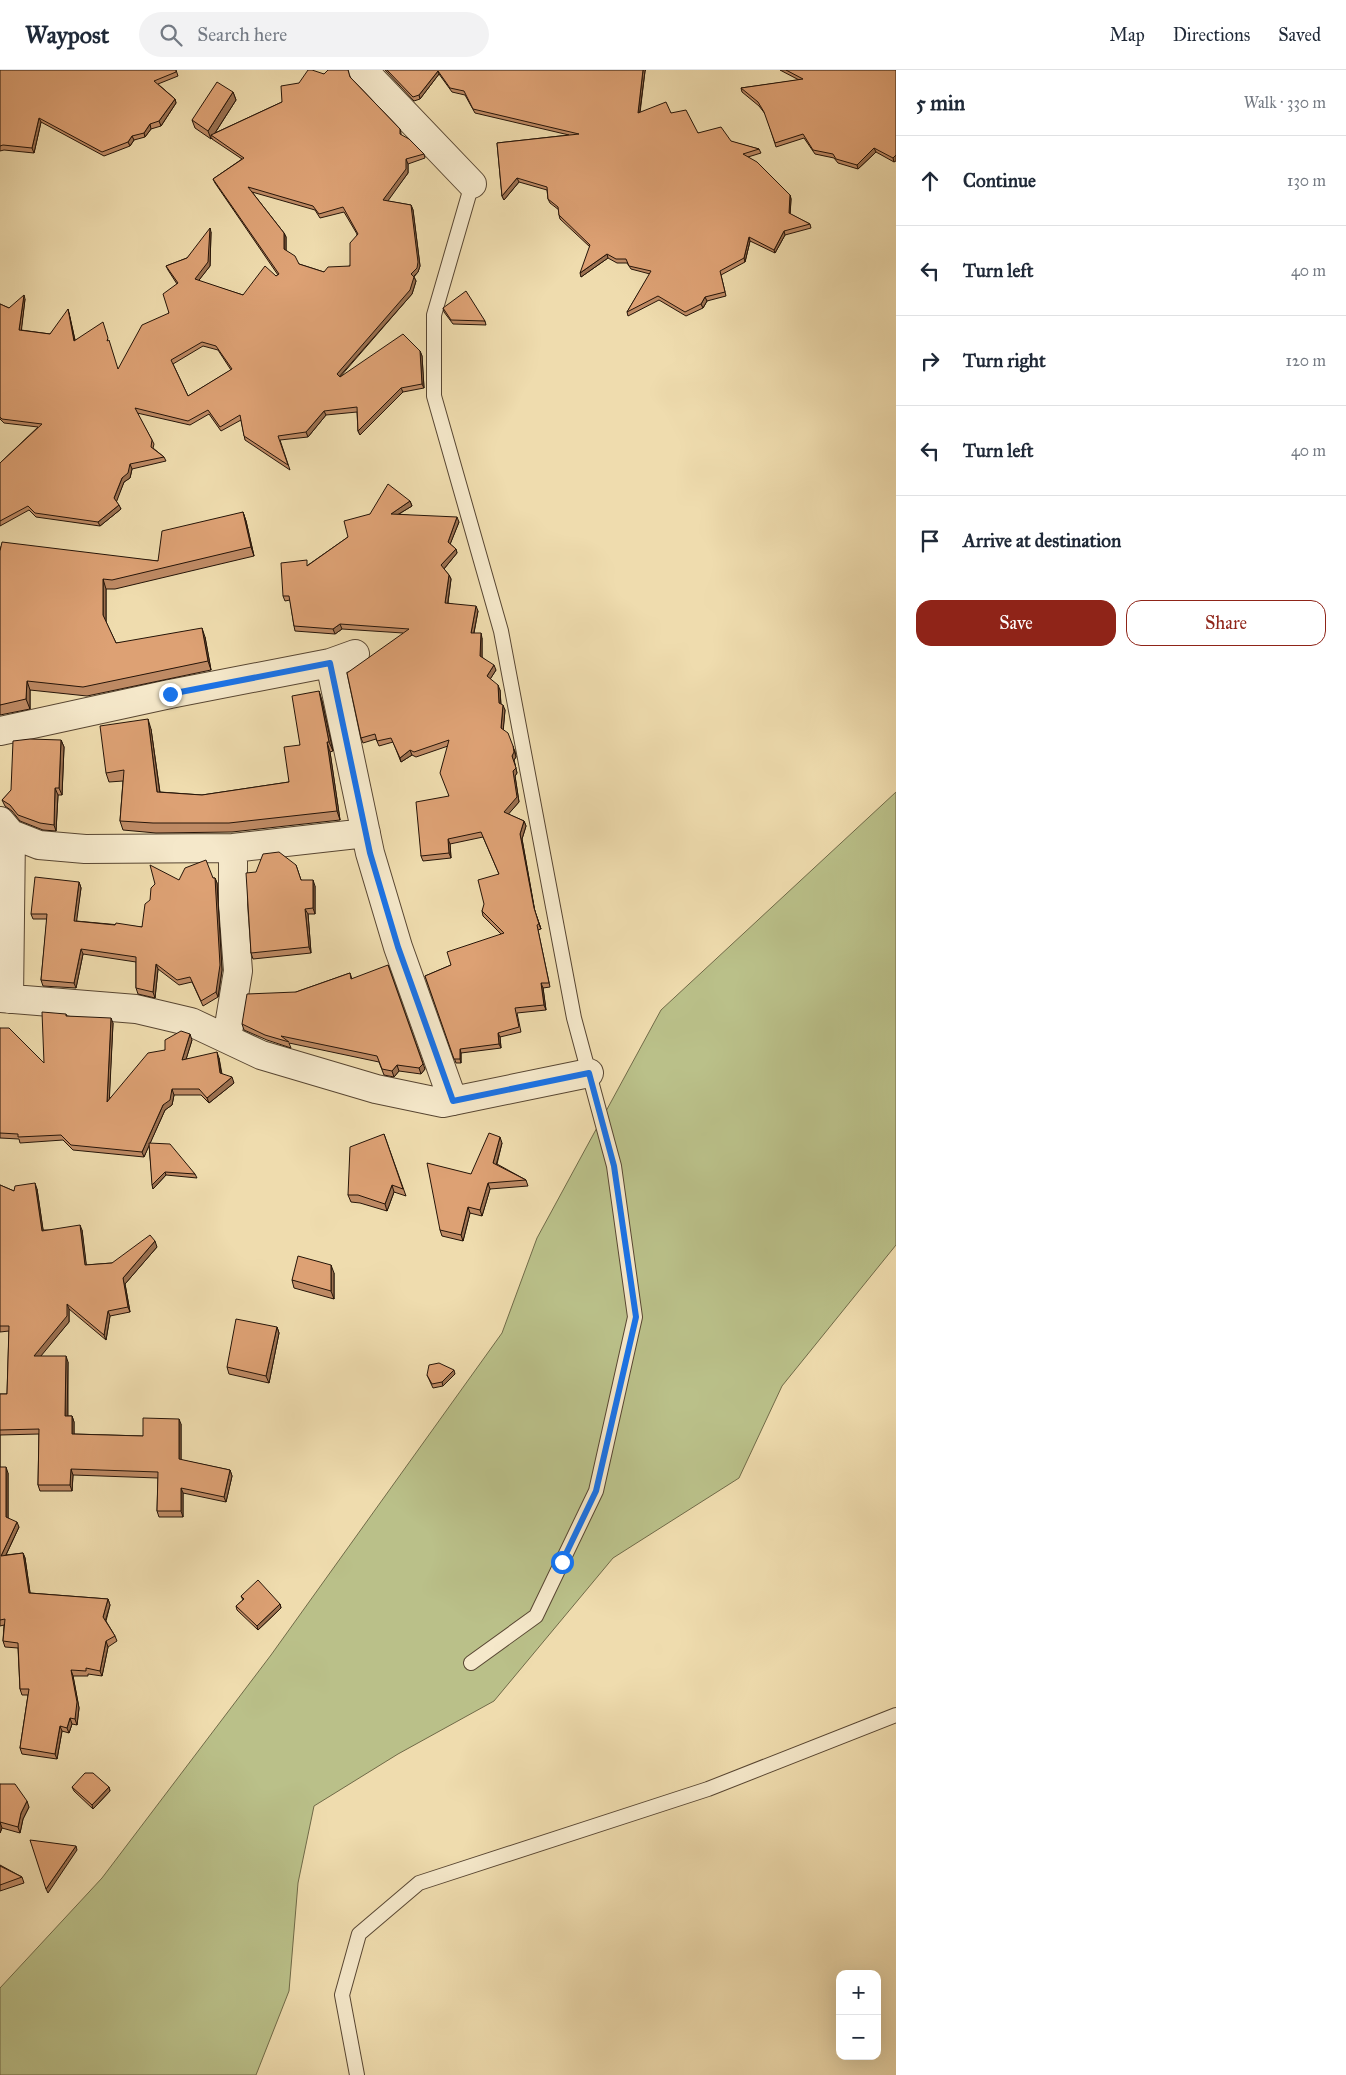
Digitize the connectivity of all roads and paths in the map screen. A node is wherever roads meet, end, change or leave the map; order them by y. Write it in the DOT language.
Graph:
graph roads {
  1 [pos="363,70"];
  2 [pos="472,184"];
  3 [pos="355,654"];
  4 [pos="330,663"];
  5 [pos="0,731"];
  6 [pos="6,828"];
  7 [pos="366,833"];
  8 [pos="232,848"];
  9 [pos="5,998"];
  10 [pos="227,1038"];
  11 [pos="589,1073"];
  12 [pos="453,1101"];
  13 [pos="471,1663"];
  14 [pos="896,1715"];
  15 [pos="357,2075"];
  1 -- 2 [label="street"];
  2 -- 11 [label="lane"];
  3 -- 4 [label="street"];
  4 -- 5 [label="street"];
  4 -- 7 [label="street"];
  6 -- 8 [label="street"];
  6 -- 9 [label="street"];
  7 -- 8 [label="street"];
  7 -- 12 [label="street"];
  8 -- 10 [label="street"];
  9 -- 10 [label="street"];
  10 -- 12 [label="street"];
  11 -- 12 [label="street"];
  11 -- 13 [label="lane"];
  14 -- 15 [label="lane"];
}
